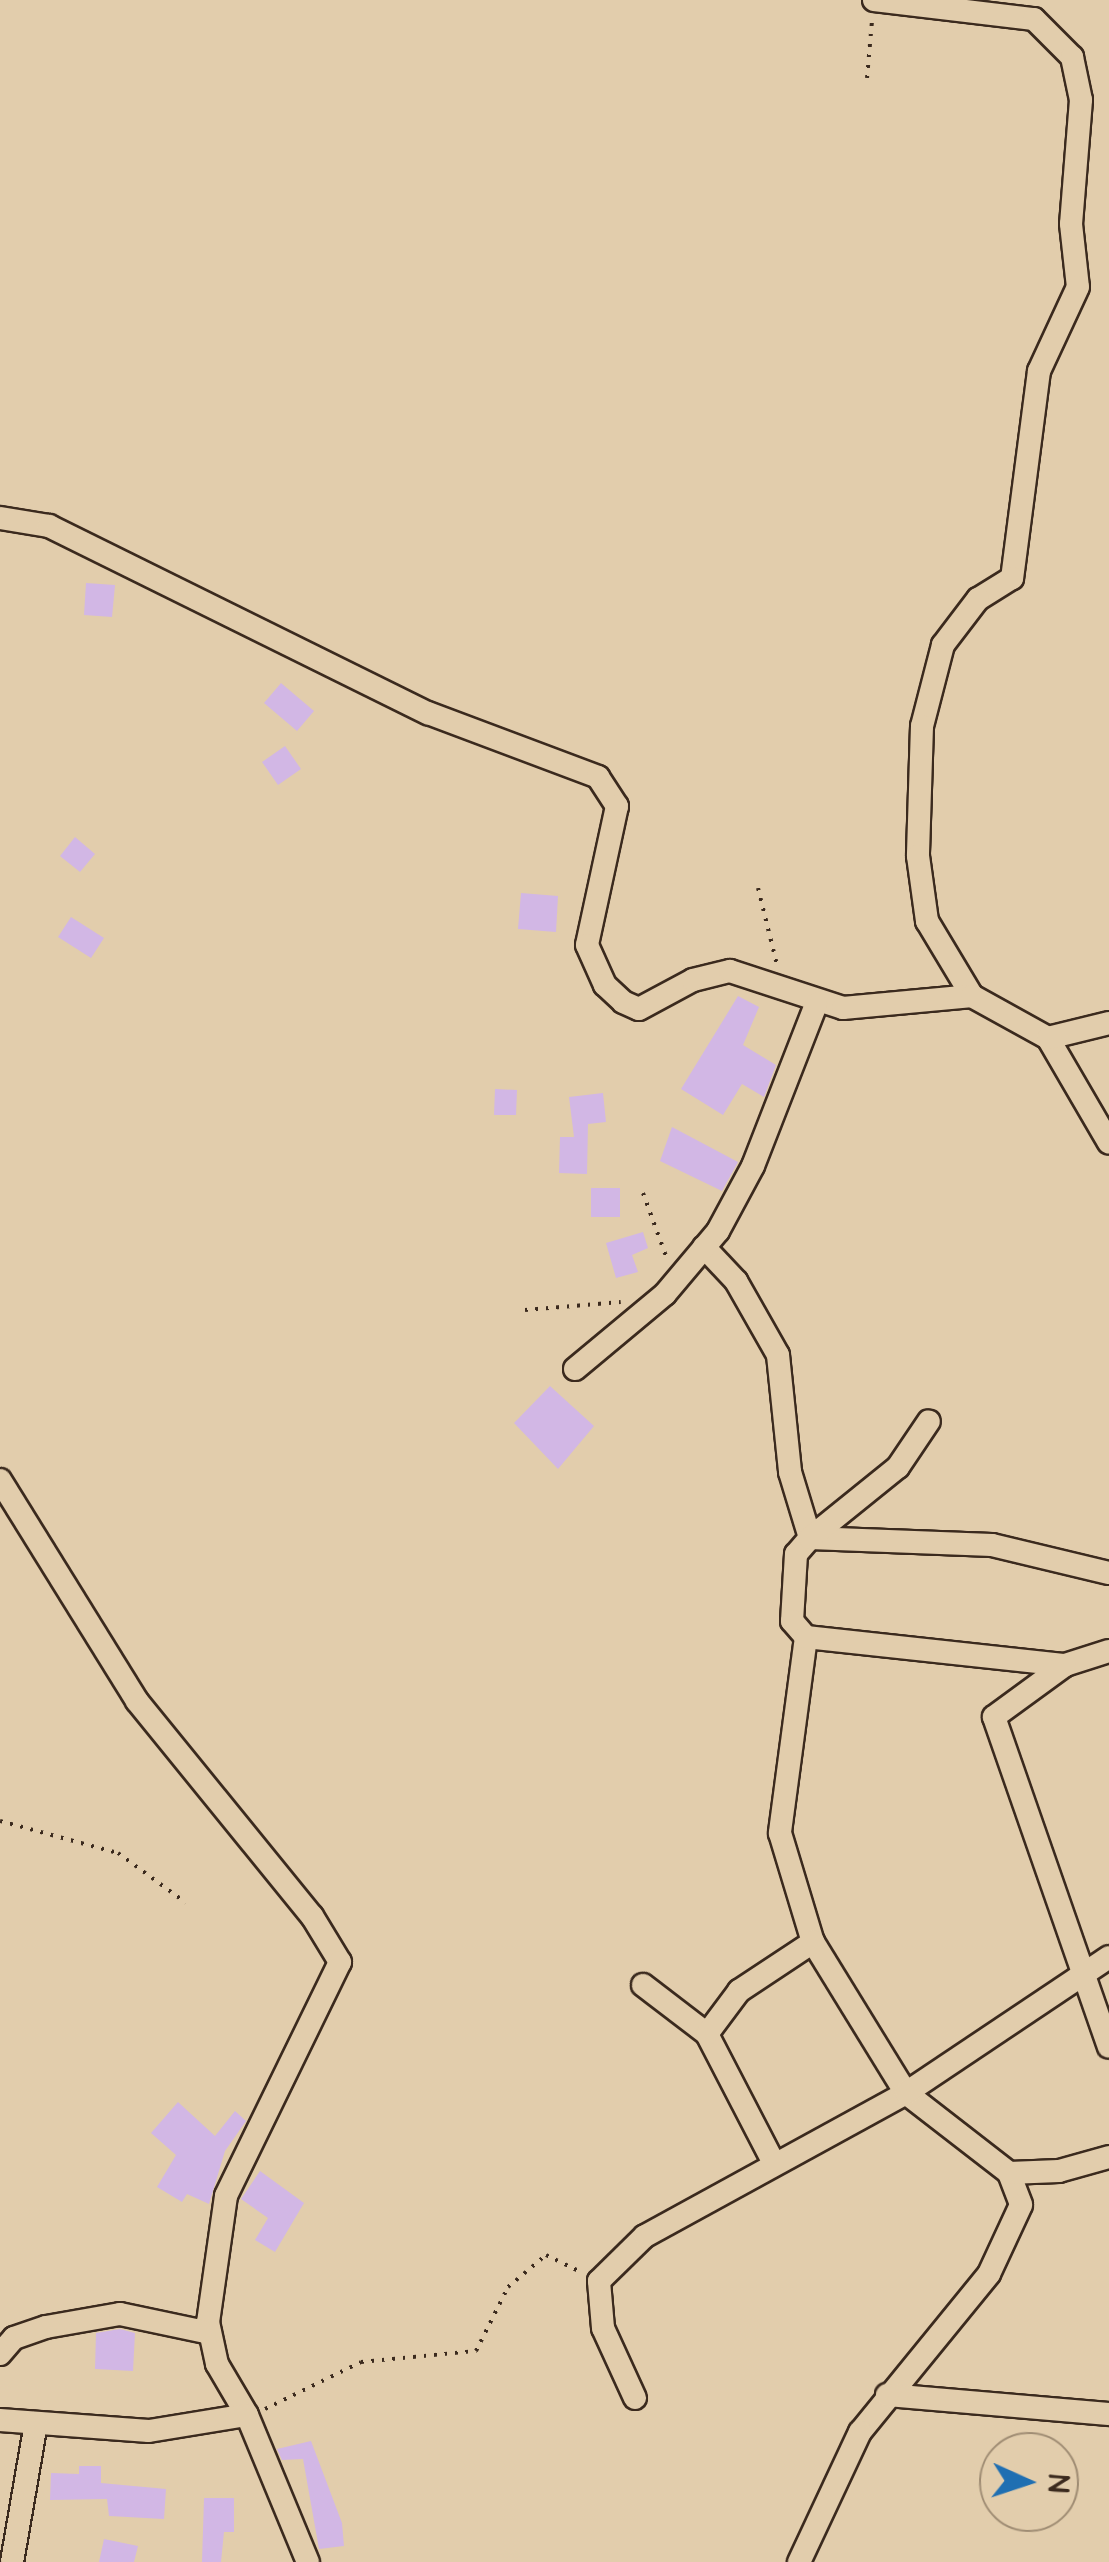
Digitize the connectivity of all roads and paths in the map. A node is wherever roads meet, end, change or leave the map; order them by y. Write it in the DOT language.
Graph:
graph roads {
  1 [pos="874,1"];
  2 [pos="867,78"];
  3 [pos="0,518"];
  4 [pos="758,888"];
  5 [pos="793,995"];
  6 [pos="972,996"];
  7 [pos="816,1004"];
  8 [pos="1109,1023"];
  9 [pos="1048,1038"];
  10 [pos="1109,1143"];
  11 [pos="643,1193"];
  12 [pos="704,1247"];
  13 [pos="671,1288"];
  14 [pos="525,1310"];
  15 [pos="576,1369"];
  16 [pos="930,1421"];
  17 [pos="0,1480"];
  18 [pos="810,1538"];
  19 [pos="1109,1573"];
  20 [pos="806,1637"];
  21 [pos="1109,1652"];
  22 [pos="1065,1665"];
  23 [pos="0,1821"];
  24 [pos="186,1902"];
  25 [pos="813,1942"];
  26 [pos="1109,1957"];
  27 [pos="1085,1974"];
  28 [pos="643,1986"];
  29 [pos="707,2034"];
  30 [pos="1109,2047"];
  31 [pos="906,2092"];
  32 [pos="1109,2157"];
  33 [pos="774,2163"];
  34 [pos="1008,2174"];
  35 [pos="599,2281"];
  36 [pos="210,2333"];
  37 [pos="0,2354"];
  38 [pos="888,2395"];
  39 [pos="635,2398"];
  40 [pos="1109,2414"];
  41 [pos="248,2415"];
  42 [pos="0,2420"];
  43 [pos="36,2423"];
  44 [pos="12,2562"];
  45 [pos="308,2562"];
  46 [pos="798,2562"];
  1 -- 2 [label="path"];
  1 -- 6 [label="street"];
  3 -- 5 [label="street"];
  4 -- 5 [label="path"];
  5 -- 7 [label="street"];
  6 -- 7 [label="street"];
  6 -- 9 [label="street"];
  7 -- 12 [label="street"];
  8 -- 9 [label="street"];
  9 -- 10 [label="street"];
  11 -- 13 [label="path"];
  12 -- 13 [label="street"];
  12 -- 18 [label="street"];
  13 -- 14 [label="path"];
  13 -- 15 [label="street"];
  16 -- 18 [label="street"];
  17 -- 36 [label="street"];
  18 -- 19 [label="street"];
  18 -- 20 [label="street"];
  20 -- 22 [label="street"];
  20 -- 25 [label="street"];
  21 -- 22 [label="street"];
  22 -- 27 [label="street"];
  23 -- 24 [label="path"];
  25 -- 29 [label="street"];
  25 -- 31 [label="street"];
  26 -- 27 [label="street"];
  27 -- 30 [label="street"];
  27 -- 31 [label="street"];
  28 -- 29 [label="street"];
  29 -- 33 [label="street"];
  31 -- 33 [label="street"];
  31 -- 34 [label="street"];
  32 -- 34 [label="street"];
  33 -- 35 [label="street"];
  34 -- 38 [label="street"];
  35 -- 39 [label="street"];
  35 -- 41 [label="path"];
  36 -- 37 [label="street"];
  36 -- 41 [label="street"];
  38 -- 40 [label="street"];
  38 -- 46 [label="street"];
  41 -- 43 [label="street"];
  41 -- 45 [label="street"];
  42 -- 43 [label="street"];
  43 -- 44 [label="street"];
}
